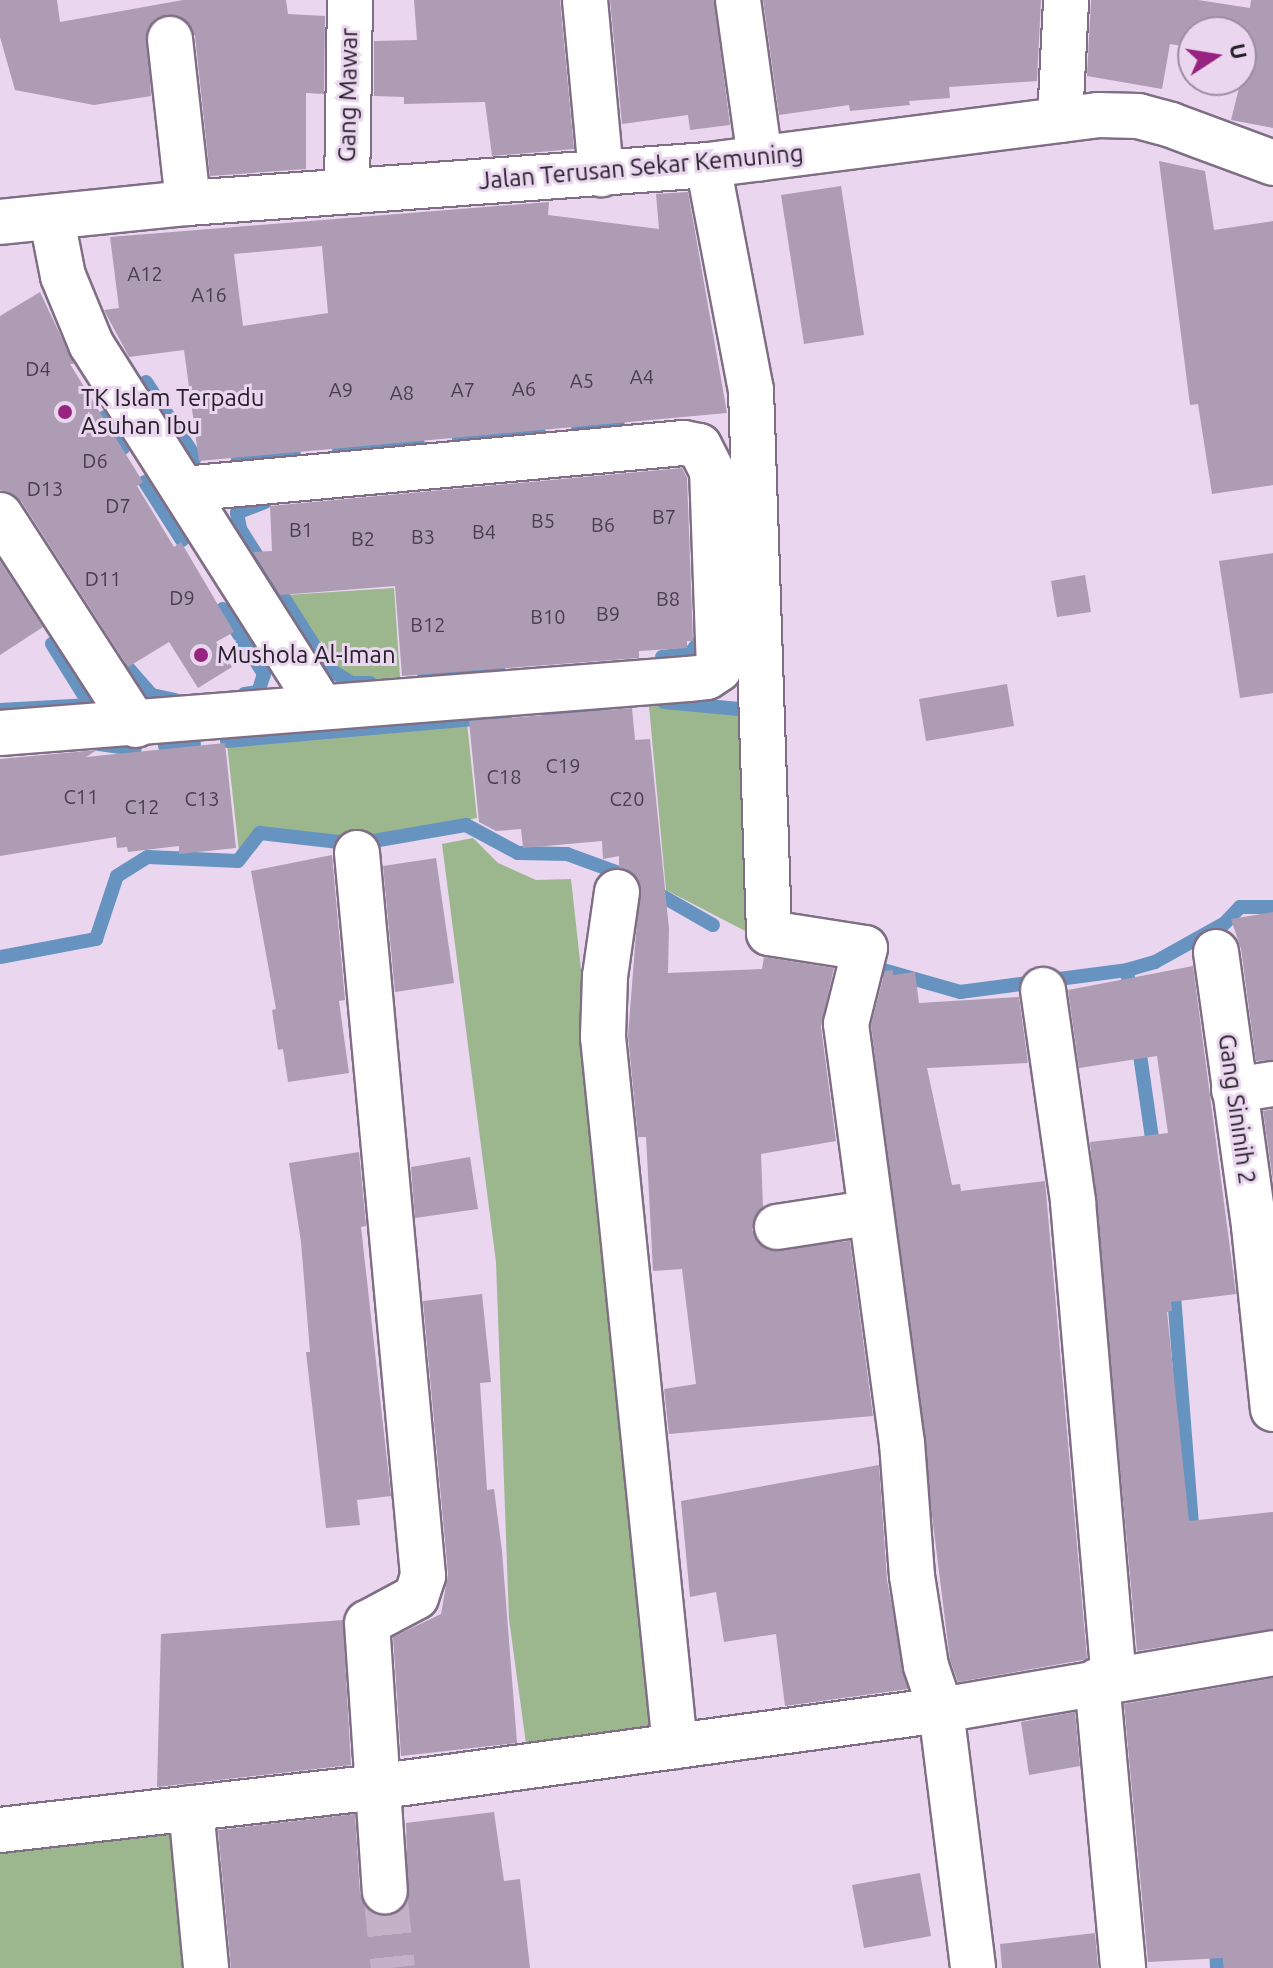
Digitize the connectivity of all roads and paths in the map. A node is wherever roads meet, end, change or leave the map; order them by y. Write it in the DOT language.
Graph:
graph roads {
  1 [pos="350,0"];
  2 [pos="585,0"];
  3 [pos="738,0"];
  4 [pos="1066,0"];
  5 [pos="170,39"];
  6 [pos="1060,120"];
  7 [pos="760,158"];
  8 [pos="1273,163"];
  9 [pos="708,165"];
  10 [pos="601,174"];
  11 [pos="347,190"];
  12 [pos="188,203"];
  13 [pos="52,220"];
  14 [pos="0,222"];
  15 [pos="184,489"];
  16 [pos="0,515"];
  17 [pos="321,706"];
  18 [pos="136,725"];
  19 [pos="0,733"];
  20 [pos="357,853"];
  21 [pos="617,892"];
  22 [pos="1216,952"];
  23 [pos="1043,990"];
  24 [pos="1253,1087"];
  25 [pos="869,1213"];
  26 [pos="777,1227"];
  27 [pos="1273,1409"];
  28 [pos="1273,1653"];
  29 [pos="1106,1679"];
  30 [pos="941,1710"];
  31 [pos="675,1746"];
  32 [pos="375,1787"];
  33 [pos="191,1808"];
  34 [pos="0,1830"];
  35 [pos="385,1891"];
  36 [pos="206,1968"];
  37 [pos="973,1968"];
  38 [pos="1123,1968"];
  1 -- 11 [label="street, Gang Mawar"];
  2 -- 10 [label="street"];
  3 -- 7 [label="street"];
  4 -- 6 [label="street"];
  5 -- 12 [label="street"];
  6 -- 7 [label="street, Jalan Terusan Sekar Kemuning"];
  6 -- 8 [label="street, Jalan Terusan Sekar Kemuning"];
  7 -- 9 [label="street, Jalan Terusan Sekar Kemuning"];
  9 -- 10 [label="street, Jalan Terusan Sekar Kemuning"];
  9 -- 25 [label="street"];
  10 -- 11 [label="street, Jalan Terusan Sekar Kemuning"];
  11 -- 12 [label="street, Jalan Terusan Sekar Kemuning"];
  12 -- 13 [label="street, Jalan Terusan Sekar Kemuning"];
  13 -- 14 [label="street, Jalan Terusan Sekar Kemuning"];
  13 -- 15 [label="street"];
  15 -- 17 [label="street"];
  15 -- 17 [label="street"];
  16 -- 18 [label="street"];
  17 -- 18 [label="street"];
  18 -- 19 [label="street"];
  20 -- 32 [label="street"];
  21 -- 31 [label="street"];
  22 -- 24 [label="street, Gang Sininih 2"];
  23 -- 29 [label="street"];
  24 -- 27 [label="street, Gang Sininih 2"];
  25 -- 26 [label="street"];
  25 -- 30 [label="street"];
  28 -- 29 [label="street"];
  29 -- 30 [label="street"];
  29 -- 38 [label="street"];
  30 -- 31 [label="street"];
  30 -- 37 [label="street"];
  31 -- 32 [label="street"];
  32 -- 33 [label="street"];
  32 -- 35 [label="street"];
  33 -- 34 [label="street"];
  33 -- 36 [label="street"];
}
